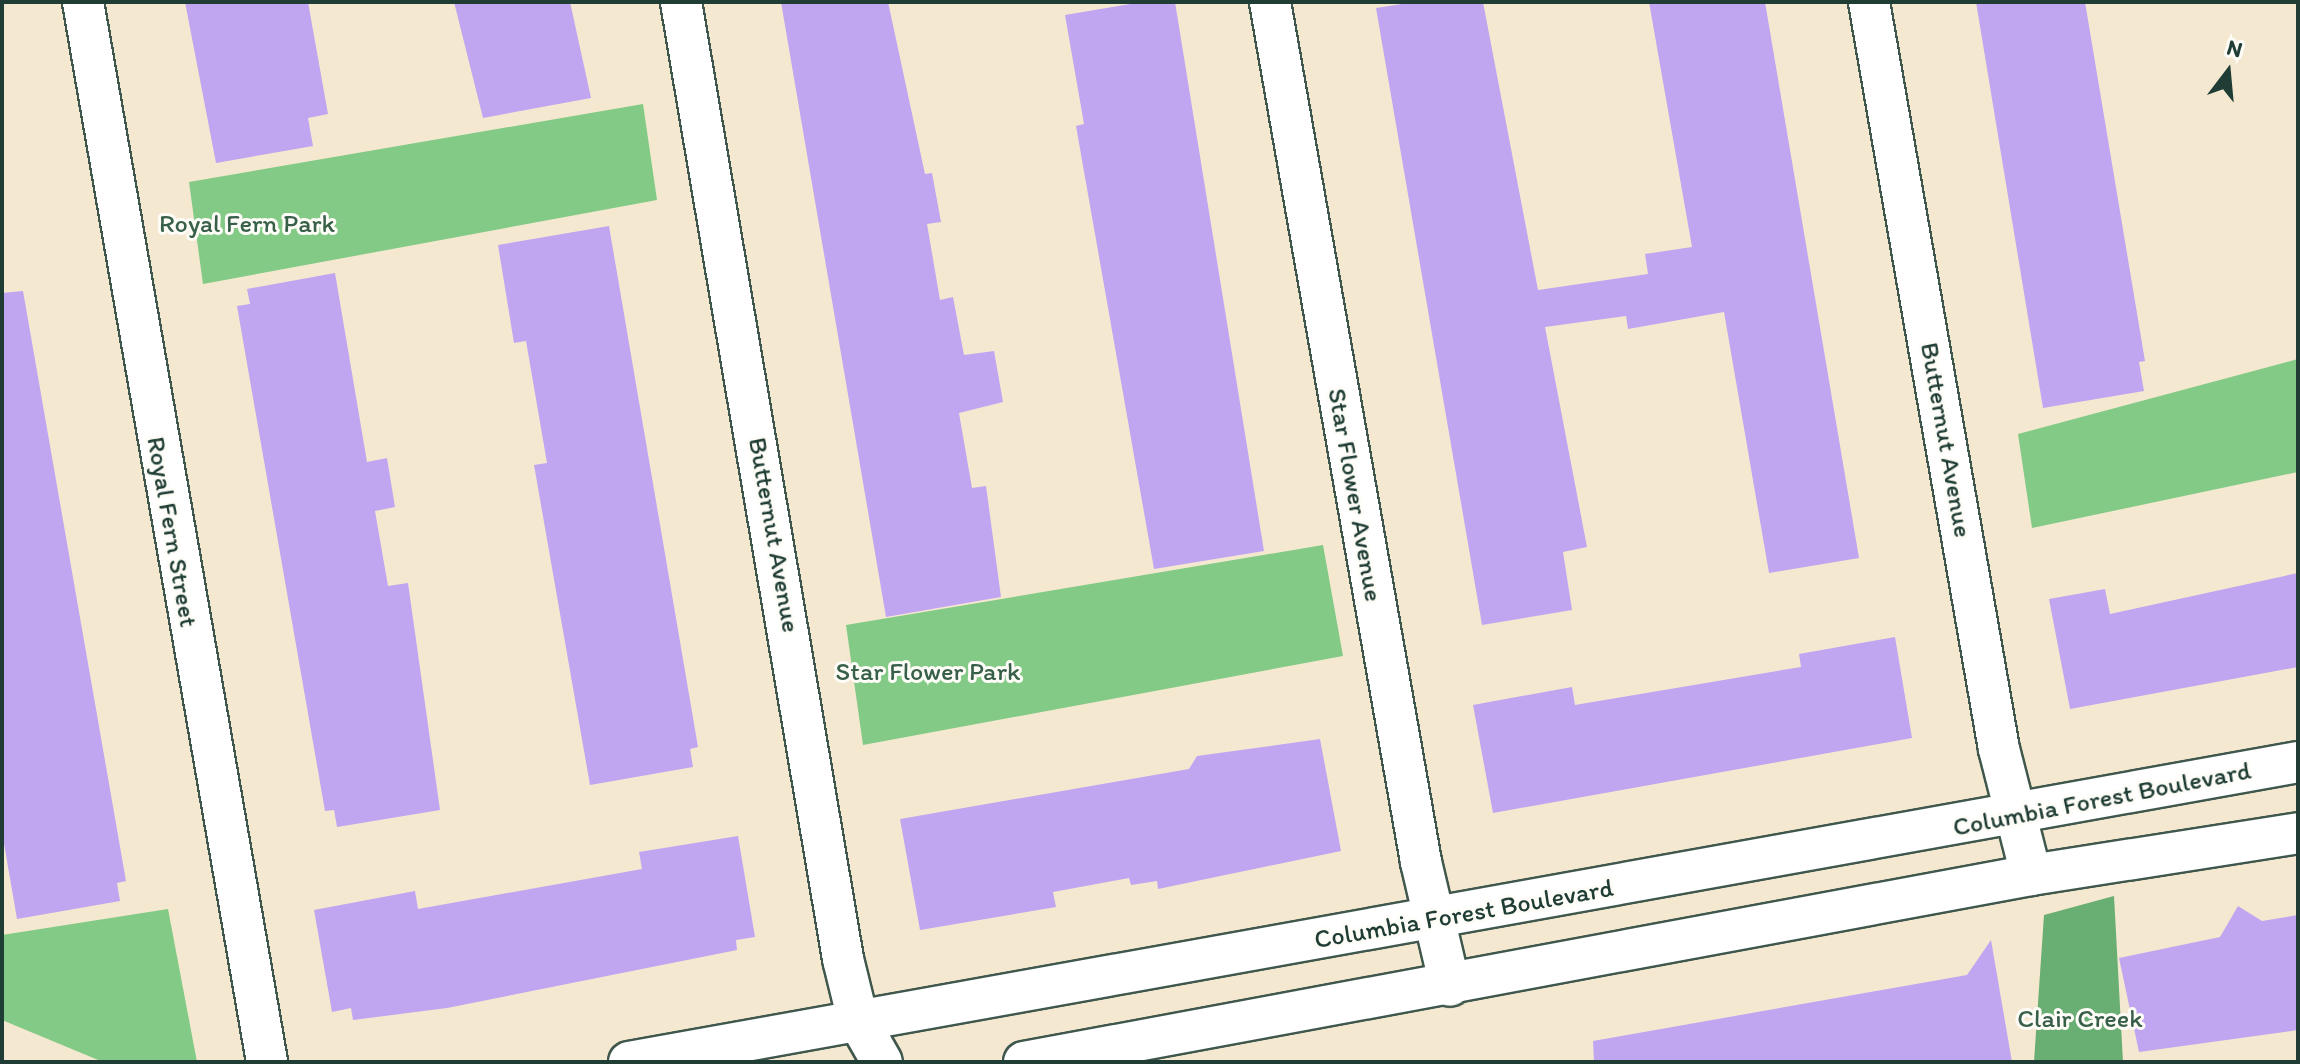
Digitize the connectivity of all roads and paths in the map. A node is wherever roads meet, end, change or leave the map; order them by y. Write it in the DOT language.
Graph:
graph roads {
  1 [pos="83,2"];
  2 [pos="681,2"];
  3 [pos="1270,2"];
  4 [pos="1869,2"];
  5 [pos="2298,762"];
  6 [pos="2013,817"];
  7 [pos="2298,833"];
  8 [pos="2031,875"];
  9 [pos="1435,919"];
  10 [pos="1450,986"];
  11 [pos="858,1020"];
  12 [pos="267,1062"];
  13 [pos="629,1062"];
  14 [pos="882,1062"];
  15 [pos="1024,1062"];
  1 -- 12 [label="street, Royal Fern Street"];
  2 -- 11 [label="street, Butternut Avenue"];
  3 -- 9 [label="street, Star Flower Avenue"];
  4 -- 6 [label="street, Butternut Avenue"];
  5 -- 6 [label="street, Columbia Forest Boulevard"];
  6 -- 8 [label="street, Butternut Avenue"];
  6 -- 9 [label="street, Columbia Forest Boulevard"];
  7 -- 8 [label="street"];
  8 -- 10 [label="street"];
  9 -- 10 [label="street, Star Flower Avenue"];
  9 -- 11 [label="street, Columbia Forest Boulevard"];
  10 -- 15 [label="street"];
  11 -- 13 [label="street, Columbia Forest Boulevard"];
  11 -- 14 [label="street, Butternut Avenue"];
}
